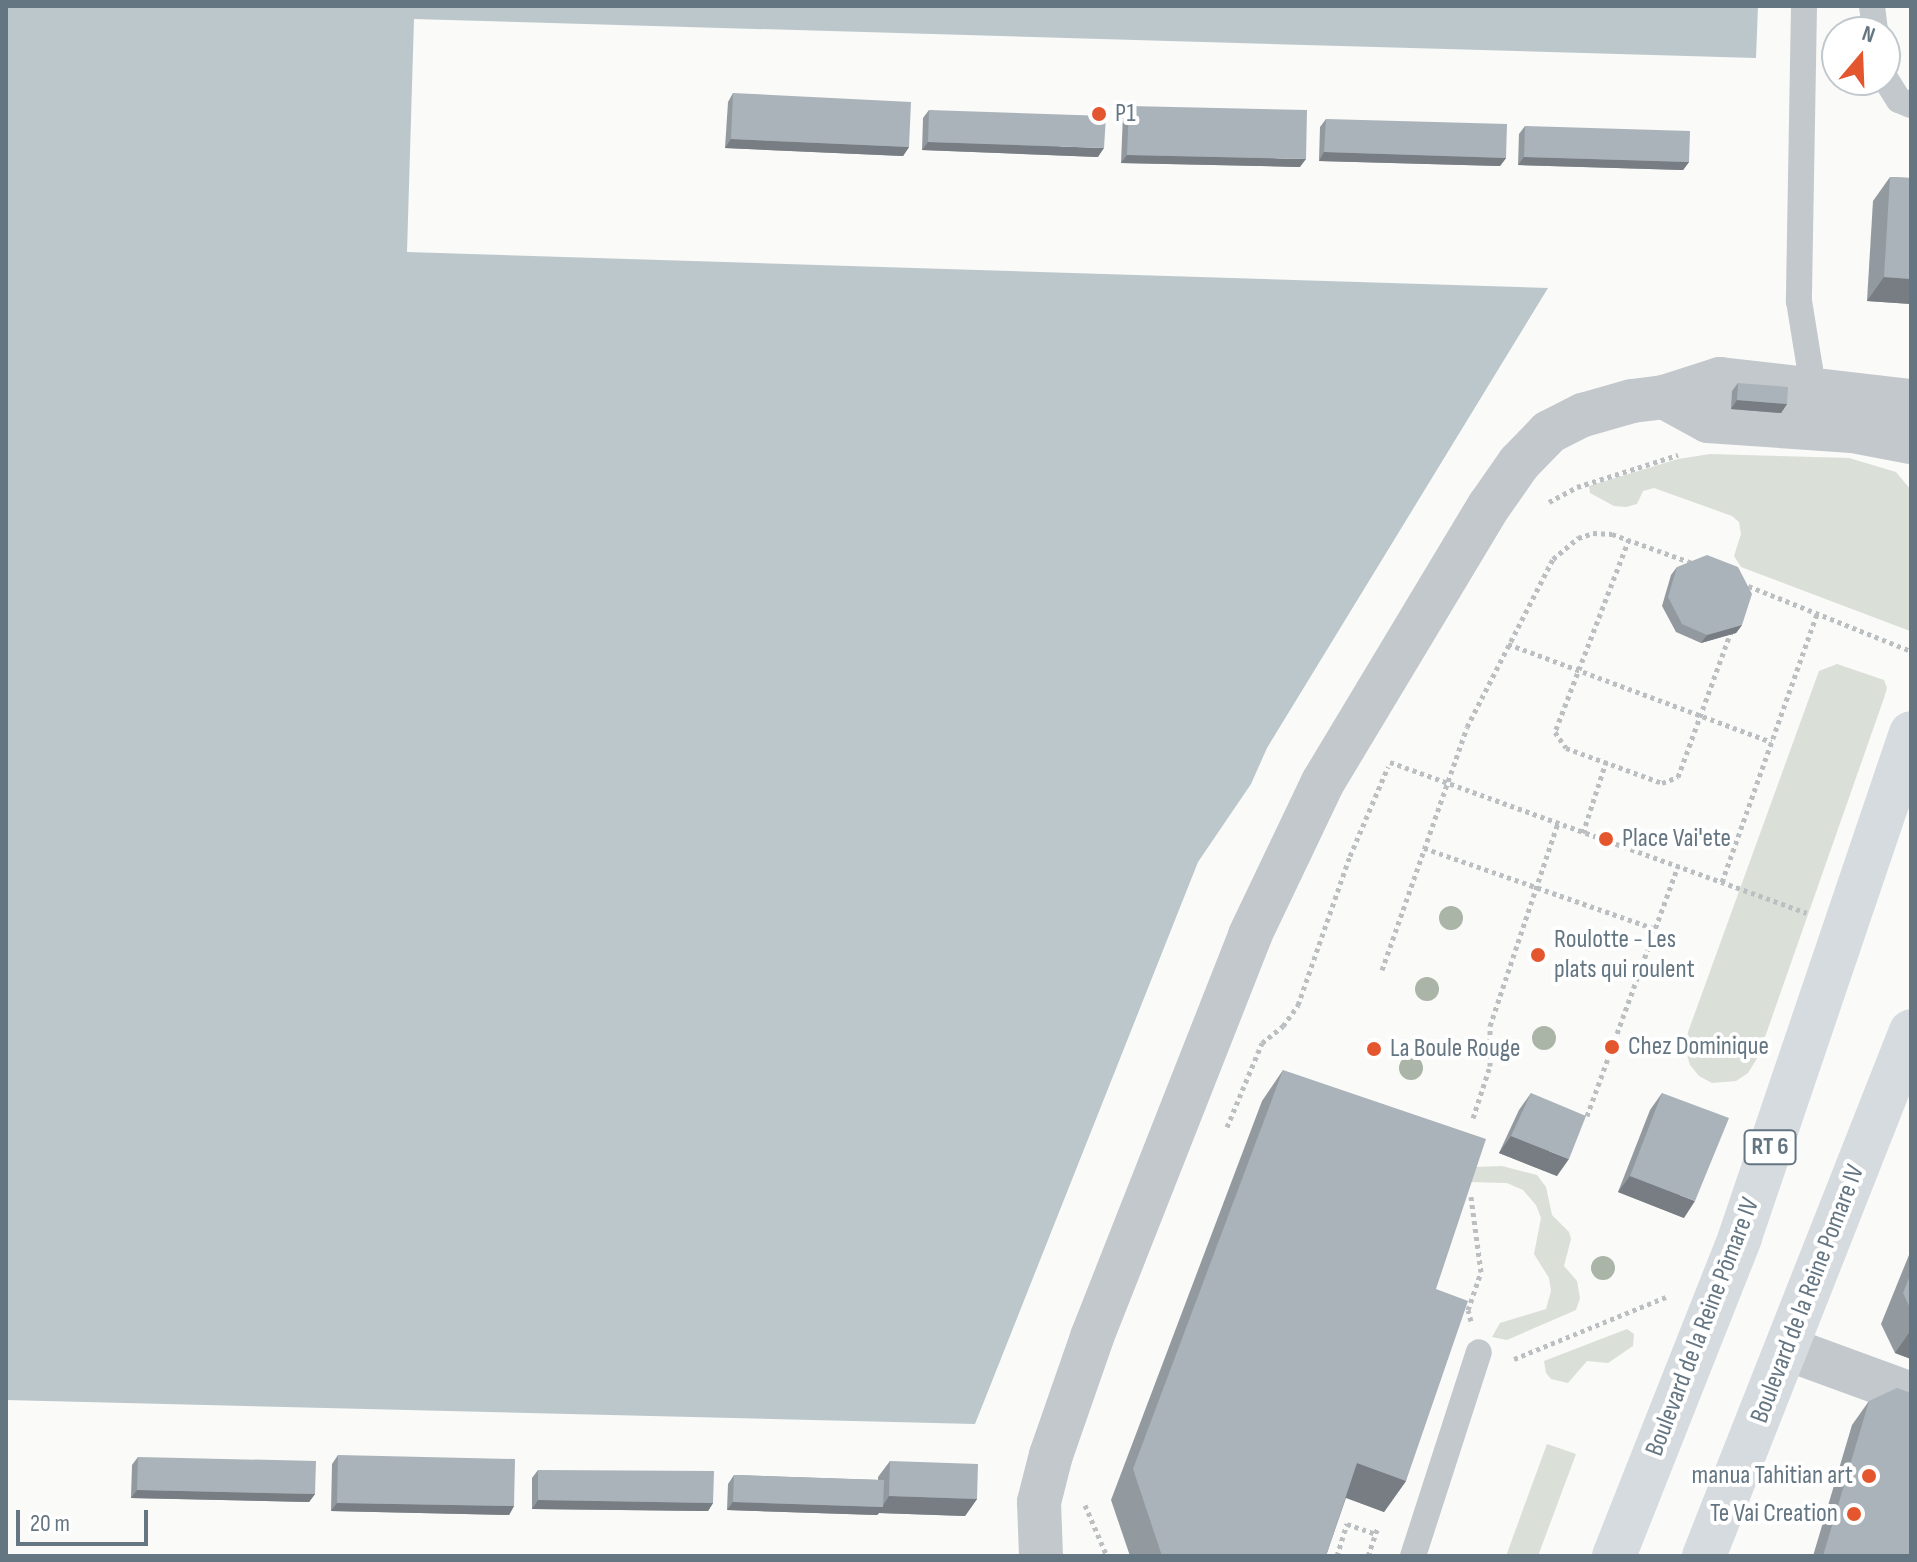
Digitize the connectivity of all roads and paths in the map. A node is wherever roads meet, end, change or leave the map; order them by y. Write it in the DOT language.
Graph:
graph roads {
  1 [pos="1804,6"];
  2 [pos="1911,401"];
  3 [pos="1808,408"];
  4 [pos="1911,442"];
  5 [pos="1687,453"];
  6 [pos="1547,503"];
  7 [pos="1629,539"];
  8 [pos="1708,570"];
  9 [pos="1735,580"];
  10 [pos="1748,585"];
  11 [pos="1743,600"];
  12 [pos="1817,613"];
  13 [pos="1738,614"];
  14 [pos="1508,644"];
  15 [pos="1911,651"];
  16 [pos="1577,669"];
  17 [pos="1701,717"];
  18 [pos="1911,733"];
  19 [pos="1771,742"];
  20 [pos="1397,748"];
  21 [pos="1390,762"];
  22 [pos="1606,762"];
  23 [pos="1447,783"];
  24 [pos="1558,823"];
  25 [pos="1583,833"];
  26 [pos="1424,848"];
  27 [pos="1678,866"];
  28 [pos="1722,882"];
  29 [pos="1537,888"];
  30 [pos="1809,914"];
  31 [pos="1655,929"];
  32 [pos="1382,970"];
  33 [pos="1911,1031"];
  34 [pos="1587,1116"];
  35 [pos="1473,1118"];
  36 [pos="1221,1140"];
  37 [pos="1471,1197"];
  38 [pos="1671,1295"];
  39 [pos="1457,1306"];
  40 [pos="1468,1310"];
  41 [pos="1788,1349"];
  42 [pos="1479,1352"];
  43 [pos="1911,1394"];
  44 [pos="1080,1494"];
  45 [pos="1041,1556"];
  46 [pos="1107,1556"];
  47 [pos="1337,1556"];
  48 [pos="1368,1556"];
  49 [pos="1413,1556"];
  50 [pos="1614,1556"];
  51 [pos="1704,1556"];
  1 -- 3 [label="lane"];
  2 -- 3 [label="street"];
  3 -- 4 [label="street"];
  3 -- 45 [label="street"];
  5 -- 6 [label="path"];
  7 -- 8 [label="path"];
  7 -- 14 [label="path"];
  7 -- 16 [label="path"];
  9 -- 10 [label="path"];
  10 -- 11 [label="path"];
  10 -- 12 [label="path"];
  12 -- 15 [label="path"];
  12 -- 19 [label="path"];
  13 -- 17 [label="path"];
  14 -- 16 [label="path"];
  14 -- 23 [label="path"];
  16 -- 17 [label="path"];
  16 -- 22 [label="path"];
  17 -- 19 [label="path"];
  17 -- 22 [label="path"];
  18 -- 50 [label="main road, Boulevard de la Reine Pōmare IV / RT 6"];
  19 -- 28 [label="path"];
  20 -- 21 [label="path"];
  21 -- 23 [label="path"];
  21 -- 36 [label="path"];
  22 -- 25 [label="path"];
  23 -- 24 [label="path"];
  23 -- 26 [label="path"];
  24 -- 25 [label="path"];
  24 -- 29 [label="path"];
  25 -- 27 [label="path"];
  26 -- 29 [label="path"];
  26 -- 32 [label="path"];
  27 -- 28 [label="path"];
  27 -- 31 [label="path"];
  28 -- 30 [label="path"];
  29 -- 31 [label="path"];
  29 -- 35 [label="path"];
  31 -- 34 [label="path"];
  33 -- 41 [label="main road, Boulevard de la Reine Pomare IV"];
  37 -- 40 [label="path"];
  38 -- 42 [label="path"];
  39 -- 40 [label="path"];
  40 -- 42 [label="path"];
  41 -- 43 [label="street"];
  41 -- 51 [label="main road, Boulevard de la Reine Pomare IV"];
  42 -- 49 [label="lane"];
  44 -- 46 [label="path"];
  47 -- 48 [label="path"];
}
